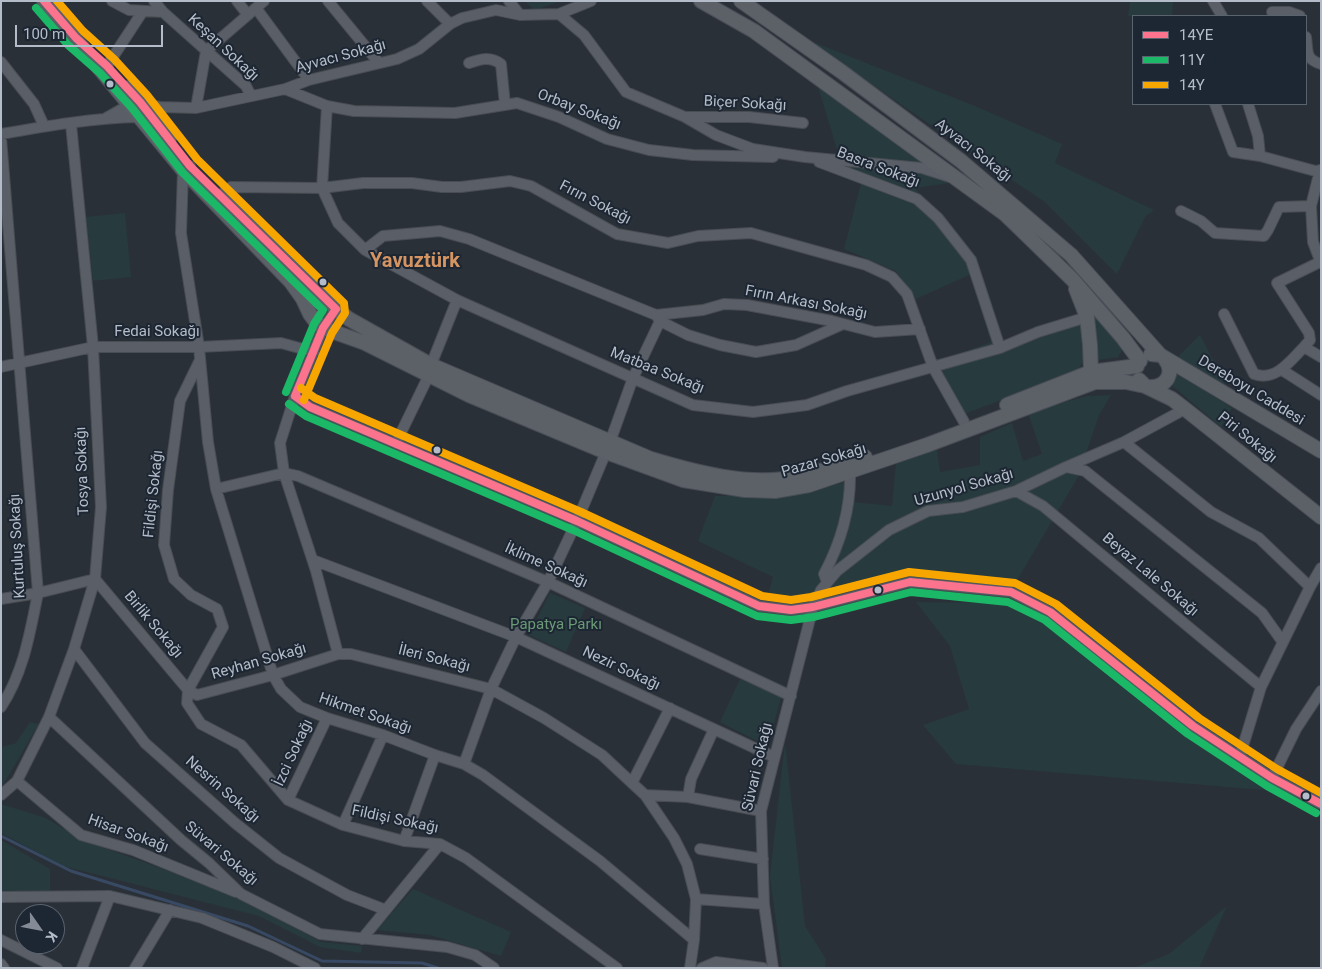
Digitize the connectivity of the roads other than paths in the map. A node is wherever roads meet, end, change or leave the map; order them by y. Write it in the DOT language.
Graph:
graph roads {
  1 [pos="44,1"];
  2 [pos="112,1"];
  3 [pos="154,1"];
  4 [pos="237,1"];
  5 [pos="264,1"];
  6 [pos="328,1"];
  7 [pos="427,1"];
  8 [pos="509,1"];
  9 [pos="591,1"];
  10 [pos="701,1"];
  11 [pos="741,1"];
  12 [pos="1213,1"];
  13 [pos="143,11"];
  14 [pos="163,12"];
  15 [pos="252,12"];
  16 [pos="1272,12"];
  17 [pos="559,14"];
  18 [pos="520,15"];
  19 [pos="1221,15"];
  20 [pos="1297,15"];
  21 [pos="450,24"];
  22 [pos="76,38"];
  23 [pos="1307,47"];
  24 [pos="206,51"];
  25 [pos="1,62"];
  26 [pos="379,63"];
  27 [pos="469,63"];
  28 [pos="1321,64"];
  29 [pos="107,66"];
  30 [pos="309,80"];
  31 [pos="285,89"];
  32 [pos="251,96"];
  33 [pos="134,103"];
  34 [pos="505,105"];
  35 [pos="1215,105"];
  36 [pos="1248,105"];
  37 [pos="327,106"];
  38 [pos="196,108"];
  39 [pos="149,112"];
  40 [pos="685,117"];
  41 [pos="106,118"];
  42 [pos="803,123"];
  43 [pos="71,124"];
  44 [pos="44,126"];
  45 [pos="1,134"];
  46 [pos="1,138"];
  47 [pos="805,156"];
  48 [pos="1260,156"];
  49 [pos="186,168"];
  50 [pos="1320,171"];
  51 [pos="960,180"];
  52 [pos="322,188"];
  53 [pos="215,198"];
  54 [pos="1312,206"];
  55 [pos="1181,211"];
  56 [pos="365,250"];
  57 [pos="1320,262"];
  58 [pos="1073,280"];
  59 [pos="457,300"];
  60 [pos="336,309"];
  61 [pos="1224,314"];
  62 [pos="1086,317"];
  63 [pos="658,318"];
  64 [pos="843,324"];
  65 [pos="323,328"];
  66 [pos="920,329"];
  67 [pos="92,347"];
  68 [pos="199,347"];
  69 [pos="1304,347"];
  70 [pos="1000,348"];
  71 [pos="314,352"];
  72 [pos="1162,357"];
  73 [pos="1321,357"];
  74 [pos="199,361"];
  75 [pos="20,363"];
  76 [pos="1138,363"];
  77 [pos="1,366"];
  78 [pos="933,366"];
  79 [pos="430,370"];
  80 [pos="1282,370"];
  81 [pos="1091,372"];
  82 [pos="633,378"];
  83 [pos="1148,386"];
  84 [pos="1321,395"];
  85 [pos="295,396"];
  86 [pos="1185,409"];
  87 [pos="964,422"];
  88 [pos="1124,442"];
  89 [pos="396,443"];
  90 [pos="608,447"];
  91 [pos="1321,451"];
  92 [pos="1066,467"];
  93 [pos="850,472"];
  94 [pos="284,473"];
  95 [pos="216,489"];
  96 [pos="1016,491"];
  97 [pos="1321,517"];
  98 [pos="577,521"];
  99 [pos="313,560"];
  100 [pos="1321,568"];
  101 [pos="95,579"];
  102 [pos="548,582"];
  103 [pos="827,582"];
  104 [pos="1310,587"];
  105 [pos="38,593"];
  106 [pos="1,599"];
  107 [pos="813,607"];
  108 [pos="516,637"];
  109 [pos="1282,641"];
  110 [pos="74,649"];
  111 [pos="338,654"];
  112 [pos="273,675"];
  113 [pos="1261,687"];
  114 [pos="491,689"];
  115 [pos="188,690"];
  116 [pos="1321,691"];
  117 [pos="791,696"];
  118 [pos="1,707"];
  119 [pos="670,708"];
  120 [pos="49,717"];
  121 [pos="327,718"];
  122 [pos="714,729"];
  123 [pos="383,736"];
  124 [pos="435,755"];
  125 [pos="774,756"];
  126 [pos="1240,756"];
  127 [pos="464,764"];
  128 [pos="1272,778"];
  129 [pos="17,781"];
  130 [pos="632,782"];
  131 [pos="646,795"];
  132 [pos="1,796"];
  133 [pos="688,798"];
  134 [pos="288,800"];
  135 [pos="1321,804"];
  136 [pos="761,811"];
  137 [pos="344,825"];
  138 [pos="404,841"];
  139 [pos="440,844"];
  140 [pos="700,849"];
  141 [pos="763,859"];
  142 [pos="241,894"];
  143 [pos="110,896"];
  144 [pos="1,897"];
  145 [pos="696,899"];
  146 [pos="764,904"];
  147 [pos="170,910"];
  148 [pos="386,910"];
  149 [pos="362,939"];
  150 [pos="1,940"];
  151 [pos="694,940"];
  152 [pos="1,964"];
  153 [pos="4,968"];
  154 [pos="57,968"];
  155 [pos="82,968"];
  156 [pos="135,968"];
  157 [pos="315,968"];
  158 [pos="494,968"];
  159 [pos="618,968"];
  160 [pos="690,968"];
  161 [pos="702,968"];
  162 [pos="763,968"];
  163 [pos="773,968"];
  1 -- 22 [label="main road"];
  2 -- 13 [label="street"];
  3 -- 14 [label="street, Keşan Sokağı"];
  4 -- 15 [label="street"];
  5 -- 15 [label="street"];
  6 -- 26 [label="street"];
  7 -- 21 [label="street"];
  8 -- 18 [label="street"];
  9 -- 17 [label="street"];
  10 -- 51 [label="main road, Ayvacı Sokağı"];
  11 -- 72 [label="main road, Ayvacı Sokağı"];
  12 -- 19 [label="street"];
  13 -- 14 [label="street"];
  13 -- 29 [label="street"];
  14 -- 24 [label="street, Keşan Sokağı"];
  15 -- 24 [label="street"];
  15 -- 30 [label="street"];
  16 -- 20 [label="street"];
  17 -- 18 [label="street, Ayvacı Sokağı"];
  17 -- 40 [label="street, Ayvacı Sokağı"];
  18 -- 21 [label="street, Ayvacı Sokağı"];
  21 -- 26 [label="street, Ayvacı Sokağı"];
  22 -- 29 [label="main road"];
  22 -- 33 [label="main road"];
  23 -- 28 [label="street"];
  24 -- 32 [label="street, Keşan Sokağı"];
  24 -- 38 [label="street"];
  25 -- 44 [label="street"];
  26 -- 30 [label="street, Ayvacı Sokağı"];
  27 -- 34 [label="street"];
  29 -- 33 [label="main road"];
  30 -- 31 [label="street, Ayvacı Sokağı"];
  31 -- 32 [label="street, Ayvacı Sokağı"];
  31 -- 37 [label="street, Orbay Sokağı"];
  32 -- 38 [label="street, Ayvacı Sokağı"];
  33 -- 39 [label="main road"];
  33 -- 39 [label="street"];
  33 -- 41 [label="street"];
  34 -- 37 [label="street, Orbay Sokağı"];
  34 -- 47 [label="street, Orbay Sokağı"];
  35 -- 48 [label="street"];
  36 -- 48 [label="street"];
  37 -- 52 [label="street"];
  38 -- 39 [label="street, Ayvacı Sokağı"];
  39 -- 41 [label="street"];
  39 -- 49 [label="main road"];
  40 -- 42 [label="street, Biçer Sokağı"];
  40 -- 47 [label="street, Ayvacı Sokağı"];
  41 -- 43 [label="street"];
  43 -- 44 [label="street"];
  43 -- 67 [label="street, Tosya Sokağı"];
  44 -- 45 [label="street"];
  46 -- 75 [label="street, Kurtuluş Sokağı"];
  47 -- 51 [label="street, Ayvacı Sokağı"];
  47 -- 70 [label="street, Basra Sokağı"];
  48 -- 50 [label="street"];
  49 -- 53 [label="main road"];
  49 -- 68 [label="street, Fildişi Sokağı"];
  50 -- 54 [label="street"];
  51 -- 58 [label="main road, Ayvacı Sokağı"];
  52 -- 53 [label="street, Fırın Sokağı"];
  52 -- 56 [label="street, Matbaa Sokağı"];
  52 -- 66 [label="street, Fırın Sokağı"];
  53 -- 60 [label="main road, Pazar Sokağı"];
  53 -- 65 [label="main road"];
  54 -- 55 [label="street"];
  54 -- 57 [label="street"];
  56 -- 59 [label="street, Matbaa Sokağı"];
  56 -- 63 [label="street"];
  57 -- 69 [label="street"];
  58 -- 62 [label="main road"];
  58 -- 76 [label="main road, Ayvacı Sokağı"];
  59 -- 79 [label="street"];
  59 -- 82 [label="street, Matbaa Sokağı"];
  60 -- 65 [label="street"];
  60 -- 79 [label="main road, Pazar Sokağı"];
  61 -- 80 [label="street"];
  62 -- 70 [label="street, Matbaa Sokağı"];
  62 -- 81 [label="main road"];
  63 -- 64 [label="street, Fırın Arkası Sokağı"];
  63 -- 64 [label="street"];
  63 -- 82 [label="street"];
  64 -- 66 [label="street, Fırın Arkası Sokağı"];
  65 -- 71 [label="street"];
  65 -- 79 [label="main road, Pazar Sokağı"];
  66 -- 78 [label="street, Fırın Sokağı"];
  67 -- 68 [label="street, Fedai Sokağı"];
  67 -- 75 [label="street, Fedai Sokağı"];
  67 -- 101 [label="street, Tosya Sokağı"];
  68 -- 71 [label="street, Fedai Sokağı"];
  68 -- 74 [label="street, Fildişi Sokağı"];
  69 -- 73 [label="street"];
  69 -- 80 [label="street"];
  70 -- 78 [label="street, Matbaa Sokağı"];
  71 -- 85 [label="street"];
  72 -- 76 [label="main road"];
  72 -- 83 [label="main road"];
  72 -- 91 [label="main road, Dereboyu Caddesi"];
  74 -- 95 [label="street, Hikmet Sokağı"];
  74 -- 115 [label="street, Fildişi Sokağı"];
  75 -- 77 [label="street, Fedai Sokağı"];
  75 -- 105 [label="street, Kurtuluş Sokağı"];
  76 -- 81 [label="main road, Pazar Sokağı"];
  76 -- 83 [label="main road"];
  78 -- 82 [label="street, Matbaa Sokağı"];
  78 -- 87 [label="street, Fırın Sokağı"];
  79 -- 89 [label="street"];
  79 -- 90 [label="main road, Pazar Sokağı"];
  80 -- 84 [label="street"];
  81 -- 87 [label="main road, Pazar Sokağı"];
  82 -- 90 [label="street"];
  83 -- 86 [label="main road, Piri Sokağı"];
  83 -- 93 [label="main road, Pazar Sokağı"];
  85 -- 89 [label="street"];
  85 -- 94 [label="street"];
  86 -- 88 [label="street, Uzunyol Sokağı"];
  86 -- 97 [label="main road, Piri Sokağı"];
  87 -- 90 [label="main road, Pazar Sokağı"];
  88 -- 92 [label="street, Uzunyol Sokağı"];
  88 -- 104 [label="street"];
  89 -- 98 [label="street"];
  90 -- 93 [label="main road, Pazar Sokağı"];
  90 -- 98 [label="street"];
  92 -- 96 [label="street, Uzunyol Sokağı"];
  92 -- 109 [label="street"];
  93 -- 103 [label="street"];
  94 -- 95 [label="street"];
  94 -- 99 [label="street"];
  94 -- 102 [label="street, İklime Sokağı"];
  95 -- 112 [label="street, Hikmet Sokağı"];
  96 -- 103 [label="street, Uzunyol Sokağı"];
  96 -- 113 [label="street, Beyaz Lale Sokağı"];
  98 -- 102 [label="street"];
  98 -- 107 [label="street"];
  99 -- 108 [label="street, Nezir Sokağı"];
  99 -- 111 [label="street"];
  100 -- 104 [label="street"];
  101 -- 105 [label="street"];
  101 -- 110 [label="street, Tosya Sokağı"];
  101 -- 115 [label="street, Birlik Sokağı"];
  102 -- 108 [label="street"];
  102 -- 117 [label="street, İklime Sokağı"];
  103 -- 107 [label="street, Uzunyol Sokağı"];
  104 -- 109 [label="street"];
  105 -- 106 [label="street"];
  105 -- 118 [label="street, Kurtuluş Sokağı"];
  107 -- 117 [label="street, Süvari Sokağı"];
  107 -- 126 [label="street"];
  108 -- 114 [label="street"];
  108 -- 119 [label="street, Nezir Sokağı"];
  109 -- 113 [label="street"];
  110 -- 120 [label="street, Tosya Sokağı"];
  110 -- 148 [label="street, Nesrin Sokağı"];
  111 -- 112 [label="street, Reyhan Sokağı"];
  111 -- 114 [label="street, İleri Sokağı"];
  112 -- 115 [label="street, Reyhan Sokağı"];
  112 -- 121 [label="street, Hikmet Sokağı"];
  113 -- 126 [label="street"];
  114 -- 127 [label="street"];
  114 -- 130 [label="street, İleri Sokağı"];
  115 -- 134 [label="street, Fildişi Sokağı"];
  116 -- 128 [label="street"];
  117 -- 125 [label="street, Süvari Sokağı"];
  119 -- 122 [label="street, Nezir Sokağı"];
  119 -- 130 [label="street"];
  120 -- 129 [label="street, Tosya Sokağı"];
  120 -- 142 [label="street, Süvari Sokağı"];
  121 -- 123 [label="street, Hikmet Sokağı"];
  121 -- 134 [label="street, İzci Sokağı"];
  122 -- 125 [label="street, Nezir Sokağı"];
  122 -- 133 [label="street"];
  123 -- 124 [label="street, Hikmet Sokağı"];
  123 -- 137 [label="street"];
  124 -- 127 [label="street, Hikmet Sokağı"];
  124 -- 138 [label="street"];
  125 -- 136 [label="street, Süvari Sokağı"];
  126 -- 128 [label="street"];
  127 -- 151 [label="street, Hikmet Sokağı"];
  128 -- 135 [label="street"];
  129 -- 132 [label="street, Tosya Sokağı"];
  129 -- 142 [label="street, Hisar Sokağı"];
  130 -- 131 [label="street, İleri Sokağı"];
  131 -- 133 [label="street"];
  131 -- 145 [label="street, İleri Sokağı"];
  133 -- 136 [label="street"];
  134 -- 137 [label="street, Fildişi Sokağı"];
  136 -- 141 [label="street, Süvari Sokağı"];
  137 -- 138 [label="street, Fildişi Sokağı"];
  138 -- 139 [label="street, Fildişi Sokağı"];
  139 -- 148 [label="street"];
  139 -- 159 [label="street, Fildişi Sokağı"];
  140 -- 141 [label="street"];
  141 -- 146 [label="street, Süvari Sokağı"];
  142 -- 149 [label="street, Süvari Sokağı"];
  143 -- 144 [label="street"];
  143 -- 147 [label="street"];
  143 -- 155 [label="street"];
  145 -- 146 [label="street"];
  145 -- 151 [label="street, İleri Sokağı"];
  146 -- 163 [label="street, Süvari Sokağı"];
  147 -- 156 [label="street"];
  147 -- 157 [label="street"];
  148 -- 149 [label="street"];
  149 -- 158 [label="street, Süvari Sokağı"];
  150 -- 154 [label="street"];
  151 -- 160 [label="street, İleri Sokağı"];
  152 -- 153 [label="street"];
  161 -- 162 [label="street"];
}
